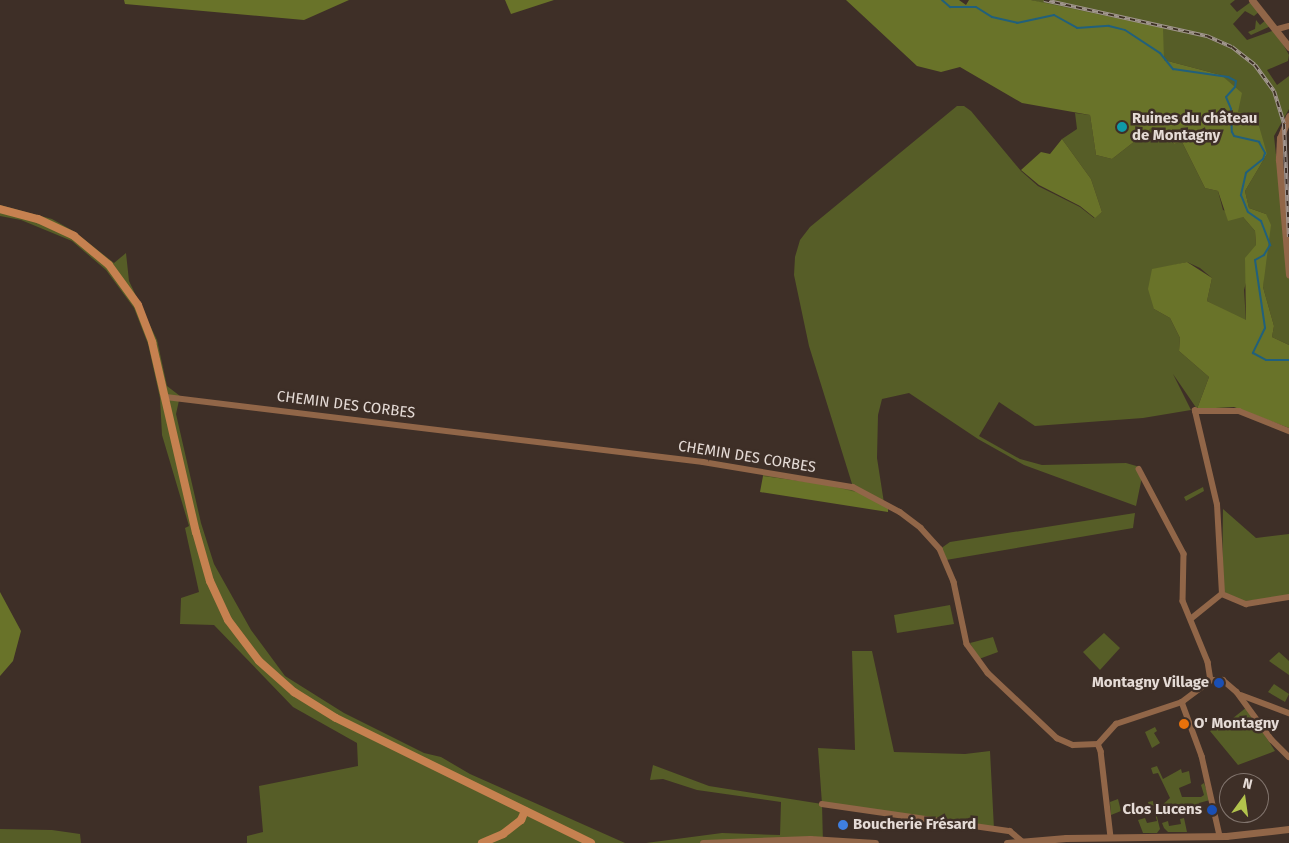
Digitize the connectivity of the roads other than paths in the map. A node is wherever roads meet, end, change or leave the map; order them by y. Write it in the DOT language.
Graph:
graph roads {
  1 [pos="1252,0"];
  2 [pos="1289,26"];
  3 [pos="1278,30"];
  4 [pos="1289,47"];
  5 [pos="1289,116"];
  6 [pos="0,209"];
  7 [pos="1289,275"];
  8 [pos="166,397"];
  9 [pos="1289,431"];
  10 [pos="1139,469"];
  11 [pos="1222,594"];
  12 [pos="1289,596"];
  13 [pos="1192,618"];
  14 [pos="1211,680"];
  15 [pos="1238,694"];
  16 [pos="1182,702"];
  17 [pos="1289,713"];
  18 [pos="1098,744"];
  19 [pos="1289,757"];
  20 [pos="822,804"];
  21 [pos="525,811"];
  22 [pos="1289,829"];
  23 [pos="1220,836"];
  24 [pos="1111,837"];
  25 [pos="1023,842"];
  26 [pos="482,843"];
  27 [pos="591,843"];
  28 [pos="704,843"];
  29 [pos="875,843"];
  30 [pos="1007,843"];
  1 -- 3 [label="street"];
  2 -- 3 [label="street"];
  3 -- 4 [label="street"];
  5 -- 7 [label="street"];
  6 -- 8 [label="main road"];
  8 -- 18 [label="street, CHEMIN DES CORBES"];
  8 -- 21 [label="main road"];
  9 -- 11 [label="street"];
  10 -- 13 [label="street"];
  11 -- 12 [label="street"];
  11 -- 13 [label="street"];
  13 -- 14 [label="street"];
  14 -- 15 [label="street"];
  14 -- 16 [label="street"];
  15 -- 17 [label="street"];
  15 -- 19 [label="street"];
  16 -- 18 [label="street"];
  16 -- 23 [label="street"];
  18 -- 24 [label="street"];
  20 -- 25 [label="street"];
  21 -- 26 [label="main road"];
  21 -- 27 [label="main road"];
  22 -- 23 [label="street"];
  23 -- 24 [label="street"];
  24 -- 25 [label="street"];
  25 -- 30 [label="street"];
  28 -- 29 [label="street"];
}
